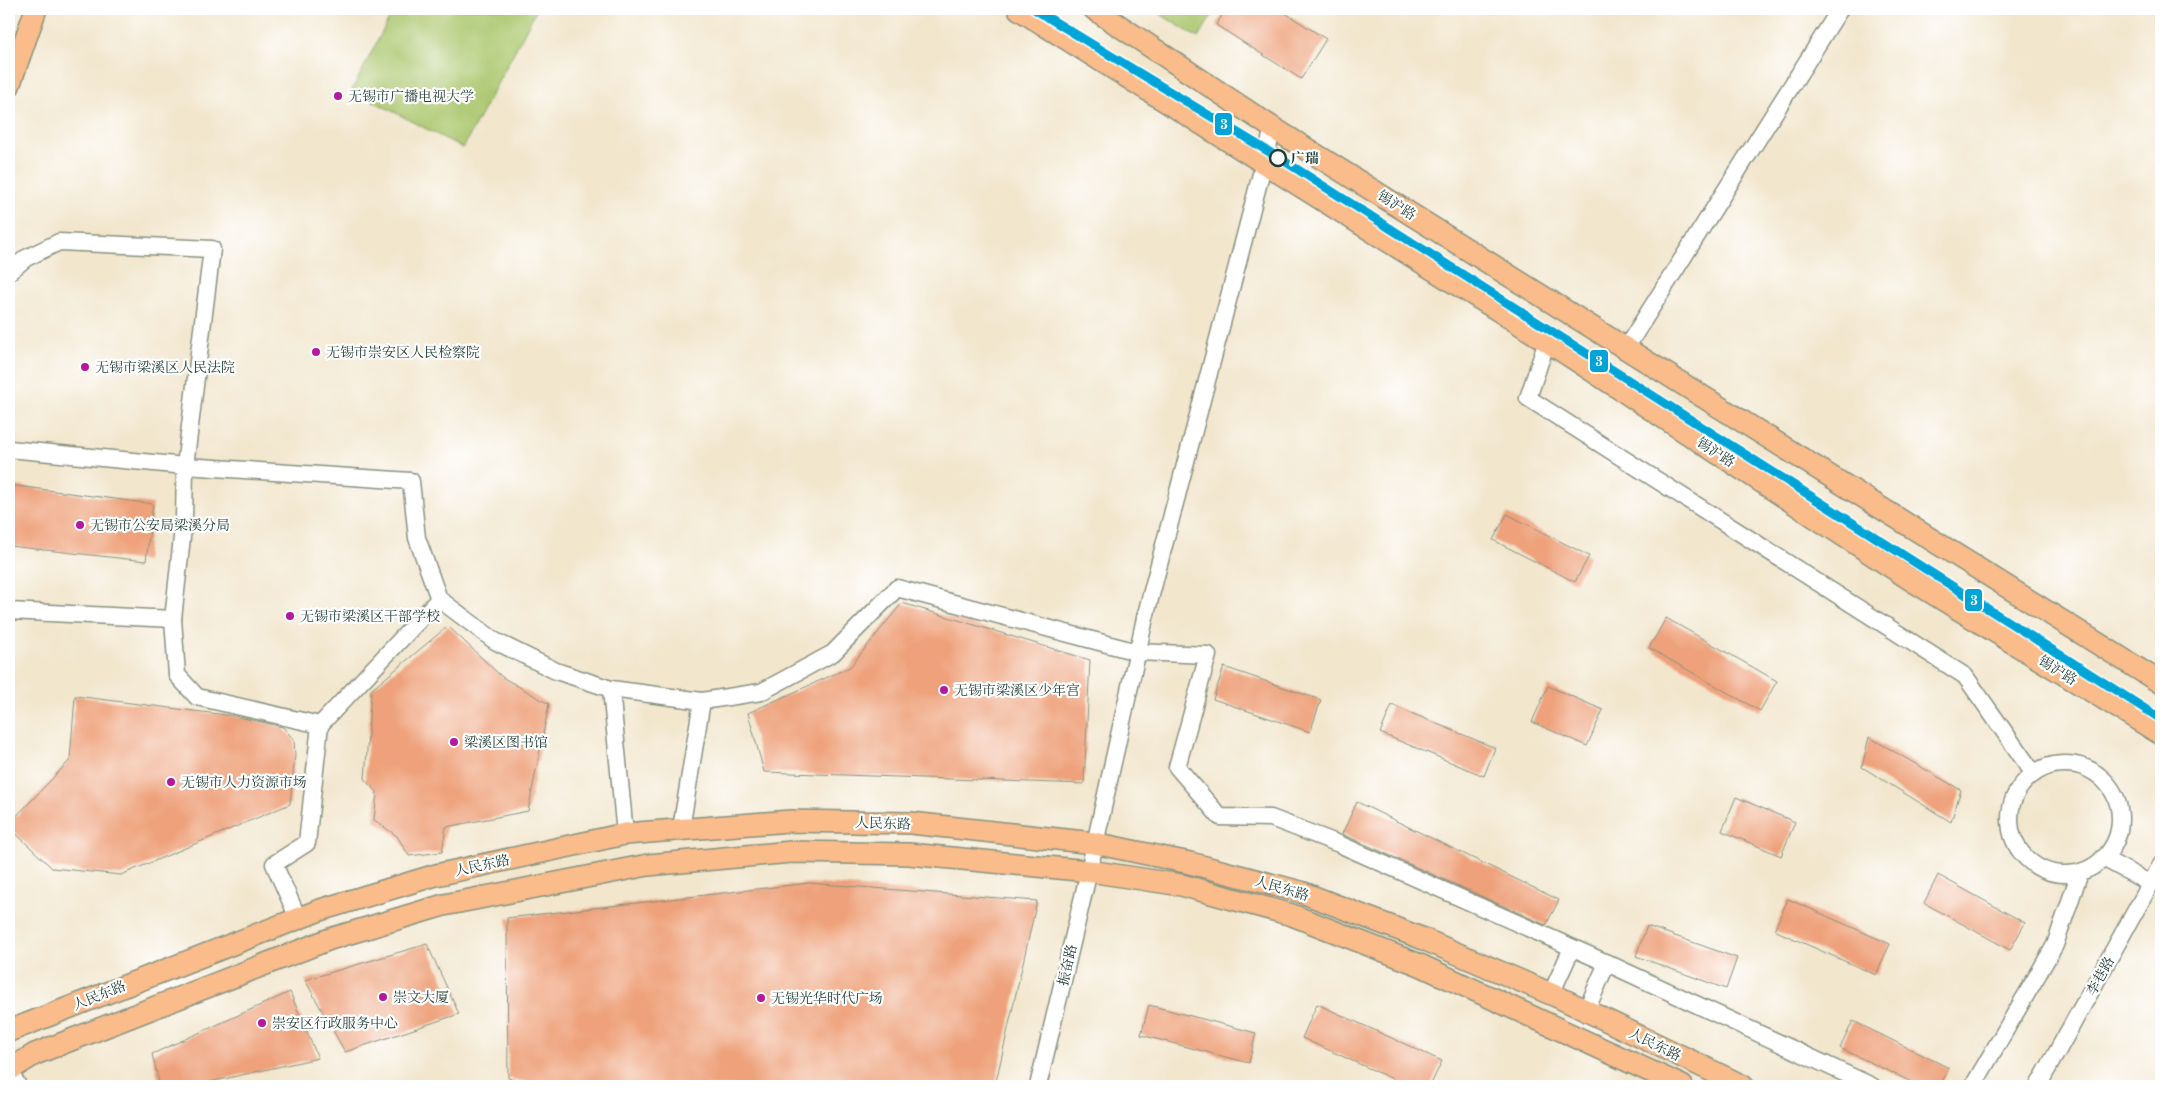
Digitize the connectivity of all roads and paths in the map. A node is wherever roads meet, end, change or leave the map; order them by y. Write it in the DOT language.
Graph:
graph roads {
  1 [pos="36,9"];
  2 [pos="1019,9"];
  3 [pos="1094,9"];
  4 [pos="1840,9"];
  5 [pos="9,86"];
  6 [pos="1273,128"];
  7 [pos="1265,162"];
  8 [pos="9,272"];
  9 [pos="1547,341"];
  10 [pos="1626,348"];
  11 [pos="9,449"];
  12 [pos="185,466"];
  13 [pos="439,599"];
  14 [pos="9,611"];
  15 [pos="173,620"];
  16 [pos="1137,652"];
  17 [pos="2161,683"];
  18 [pos="611,688"];
  19 [pos="702,701"];
  20 [pos="320,725"];
  21 [pos="2161,734"];
  22 [pos="2034,774"];
  23 [pos="680,829"];
  24 [pos="626,834"];
  25 [pos="1094,843"];
  26 [pos="2103,858"];
  27 [pos="2161,865"];
  28 [pos="1089,871"];
  29 [pos="2080,872"];
  30 [pos="2151,884"];
  31 [pos="298,918"];
  32 [pos="1572,948"];
  33 [pos="1607,963"];
  34 [pos="1551,994"];
  35 [pos="1586,1011"];
  36 [pos="9,1032"];
  37 [pos="9,1070"];
  38 [pos="18,1086"];
  39 [pos="1038,1086"];
  40 [pos="1682,1086"];
  41 [pos="1743,1086"];
  42 [pos="1872,1086"];
  43 [pos="1973,1086"];
  44 [pos="2038,1086"];
  1 -- 5 [label="main road"];
  2 -- 7 [label="main road, 锡沪路"];
  3 -- 6 [label="main road, 锡沪路"];
  4 -- 10 [label="street"];
  6 -- 7 [label="street, 振奋路"];
  6 -- 10 [label="main road, 锡沪路"];
  7 -- 9 [label="main road, 锡沪路"];
  7 -- 16 [label="street, 振奋路"];
  8 -- 12 [label="street"];
  9 -- 21 [label="main road, 锡沪路"];
  9 -- 22 [label="street"];
  10 -- 17 [label="main road, 锡沪路"];
  11 -- 12 [label="street"];
  12 -- 13 [label="street"];
  12 -- 15 [label="street"];
  13 -- 18 [label="street"];
  13 -- 20 [label="street"];
  14 -- 15 [label="street"];
  15 -- 20 [label="street"];
  16 -- 19 [label="street"];
  16 -- 25 [label="street, 振奋路"];
  16 -- 32 [label="street"];
  18 -- 19 [label="street"];
  18 -- 24 [label="street"];
  19 -- 23 [label="street"];
  20 -- 31 [label="street"];
  22 -- 26 [label="street"];
  22 -- 29 [label="street"];
  23 -- 24 [label="main road, 人民东路"];
  23 -- 25 [label="main road, 人民东路"];
  24 -- 31 [label="main road, 人民东路"];
  25 -- 28 [label="street, 振奋路"];
  25 -- 34 [label="main road, 人民东路"];
  26 -- 29 [label="street"];
  26 -- 30 [label="street"];
  27 -- 30 [label="street, 李巷路"];
  28 -- 37 [label="main road, 人民东路"];
  28 -- 39 [label="street, 振奋路"];
  28 -- 40 [label="main road, 人民东路"];
  29 -- 43 [label="street"];
  30 -- 44 [label="street, 李巷路"];
  31 -- 36 [label="main road, 人民东路"];
  32 -- 33 [label="street"];
  32 -- 34 [label="street"];
  33 -- 35 [label="street"];
  33 -- 42 [label="street"];
  34 -- 35 [label="main road, 人民东路"];
  35 -- 41 [label="main road, 人民东路"];
  37 -- 38 [label="street"];
}
